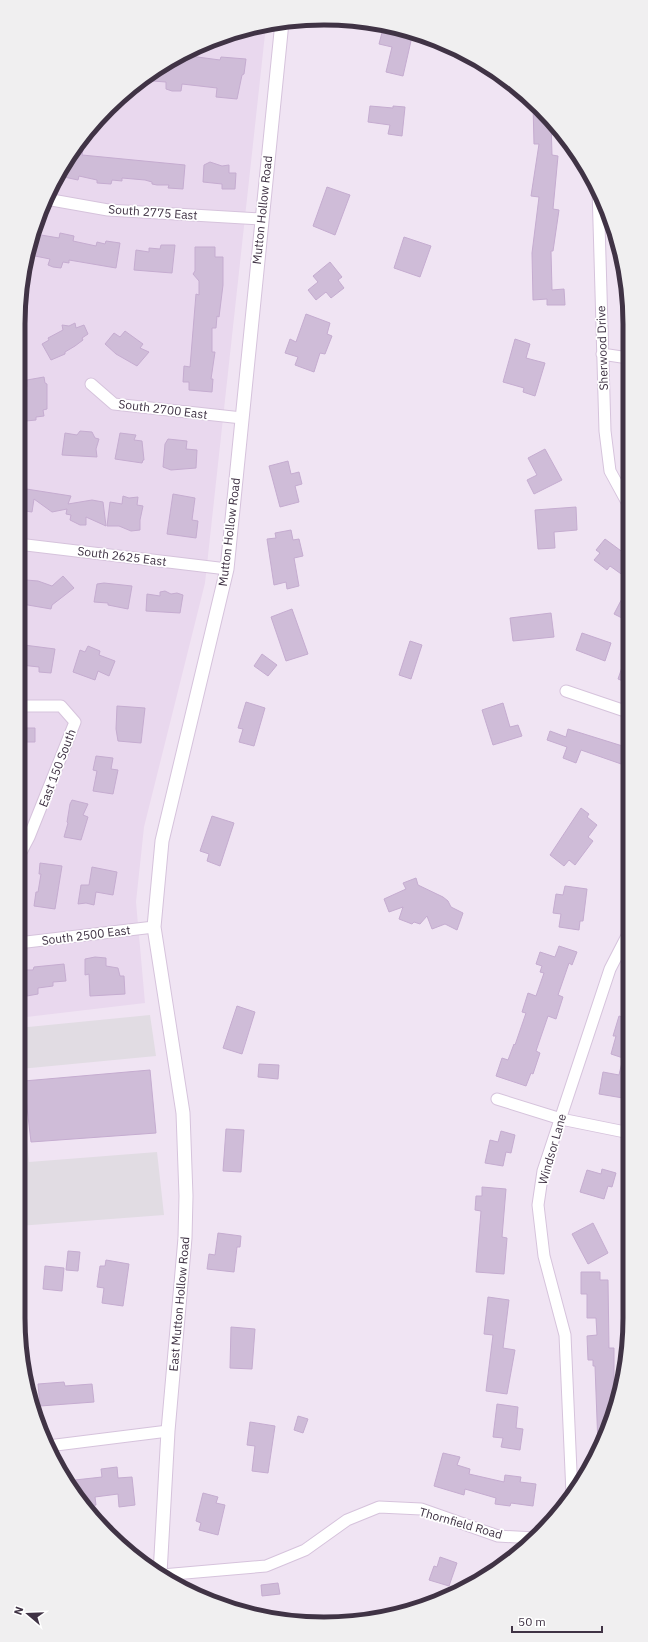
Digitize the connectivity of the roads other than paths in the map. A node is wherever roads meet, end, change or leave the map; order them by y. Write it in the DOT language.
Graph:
graph roads {
  1 [pos="282,29"];
  2 [pos="52,200"];
  3 [pos="598,207"];
  4 [pos="261,219"];
  5 [pos="602,354"];
  6 [pos="623,357"];
  7 [pos="91,384"];
  8 [pos="242,418"];
  9 [pos="623,495"];
  10 [pos="25,545"];
  11 [pos="227,569"];
  12 [pos="566,691"];
  13 [pos="25,706"];
  14 [pos="623,710"];
  15 [pos="25,846"];
  16 [pos="154,927"];
  17 [pos="25,943"];
  18 [pos="623,944"];
  19 [pos="171,1035"];
  20 [pos="497,1099"];
  21 [pos="560,1119"];
  22 [pos="623,1132"];
  23 [pos="168,1431"];
  24 [pos="54,1445"];
  25 [pos="572,1486"];
  26 [pos="526,1538"];
  27 [pos="161,1569"];
  28 [pos="170,1574"];
  1 -- 4 [label="street, Mutton Hollow Road"];
  2 -- 4 [label="street, South 2775 East"];
  3 -- 5 [label="street, Sherwood Drive"];
  4 -- 8 [label="street, Mutton Hollow Road"];
  5 -- 6 [label="street"];
  5 -- 9 [label="street, Sherwood Drive"];
  7 -- 8 [label="street, South 2700 East"];
  8 -- 11 [label="street, Mutton Hollow Road"];
  10 -- 11 [label="street, South 2625 East"];
  11 -- 16 [label="street, Mutton Hollow Road"];
  12 -- 14 [label="street"];
  13 -- 15 [label="street, East 150 South"];
  16 -- 17 [label="street, South 2500 East"];
  16 -- 19 [label="street, Mutton Hollow Road"];
  18 -- 21 [label="street, Windsor Lane"];
  19 -- 23 [label="street, East Mutton Hollow Road"];
  20 -- 21 [label="street"];
  21 -- 22 [label="street"];
  21 -- 25 [label="street, Windsor Lane"];
  23 -- 24 [label="street"];
  23 -- 27 [label="street, East Mutton Hollow Road"];
  26 -- 28 [label="street, Thornfield Road"];
}
